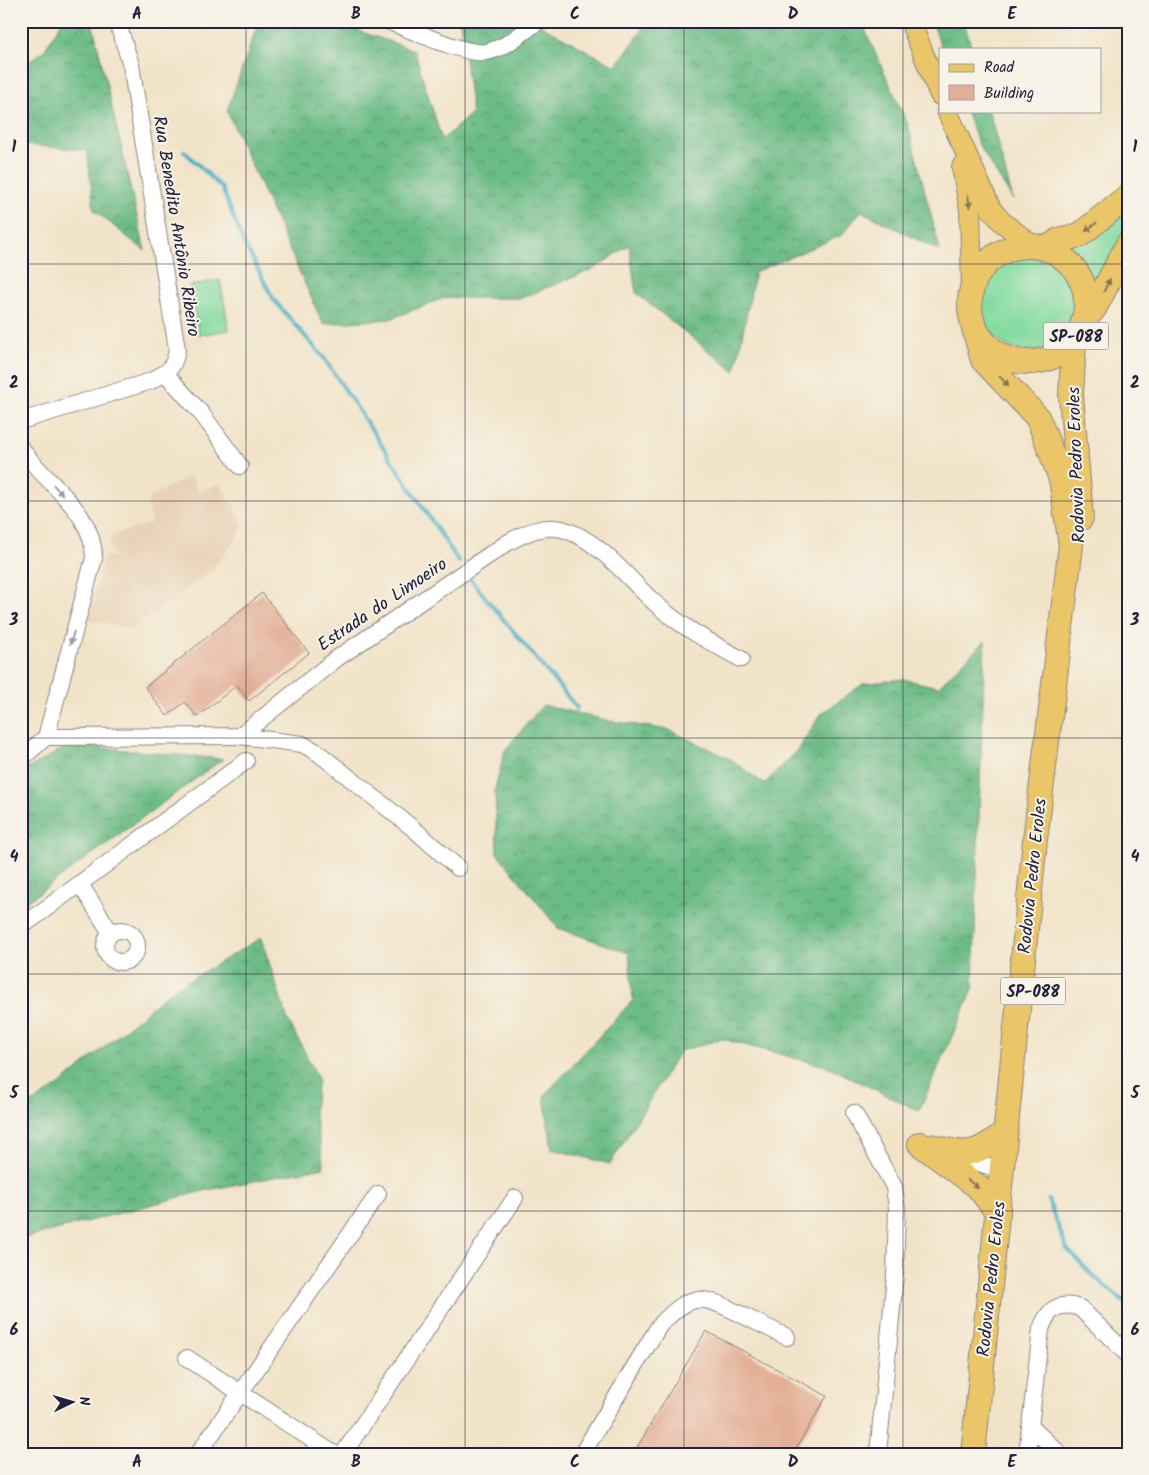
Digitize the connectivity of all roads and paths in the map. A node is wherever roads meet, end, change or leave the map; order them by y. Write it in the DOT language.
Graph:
graph roads {
  1 [pos="117,21"];
  2 [pos="388,21"];
  3 [pos="539,21"];
  4 [pos="910,21"];
  5 [pos="939,93"];
  6 [pos="947,112"];
  7 [pos="957,136"];
  8 [pos="1128,196"];
  9 [pos="1128,244"];
  10 [pos="1040,247"];
  11 [pos="972,287"];
  12 [pos="974,325"];
  13 [pos="1078,332"];
  14 [pos="165,373"];
  15 [pos="21,421"];
  16 [pos="23,454"];
  17 [pos="240,466"];
  18 [pos="741,658"];
  19 [pos="240,736"];
  20 [pos="46,737"];
  21 [pos="21,759"];
  22 [pos="246,761"];
  23 [pos="458,868"];
  24 [pos="80,884"];
  25 [pos="21,927"];
  26 [pos="111,933"];
  27 [pos="854,1113"];
  28 [pos="1005,1132"];
  29 [pos="920,1144"];
  30 [pos="1000,1170"];
  31 [pos="378,1194"];
  32 [pos="516,1198"];
  33 [pos="998,1213"];
  34 [pos="787,1338"];
  35 [pos="1128,1355"];
  36 [pos="187,1358"];
  37 [pos="241,1392"];
  38 [pos="1032,1428"];
  39 [pos="198,1454"];
  40 [pos="334,1454"];
  41 [pos="343,1454"];
  42 [pos="582,1454"];
  43 [pos="878,1454"];
  44 [pos="973,1454"];
  45 [pos="986,1454"];
  46 [pos="1027,1454"];
  47 [pos="1060,1454"];
  1 -- 14 [label="street, Rua Benedito Antônio Ribeiro"];
  2 -- 3 [label="street"];
  4 -- 5 [label="main road"];
  6 -- 7 [label="main road, Rodovia Pedro Eroles / SP-088"];
  7 -- 10 [label="main road, Rodovia Pedro Eroles / SP-088"];
  7 -- 11 [label="main road, Rodovia Pedro Eroles / SP-088, one-way"];
  8 -- 10 [label="highway, one-way"];
  13 -- 9 [label="highway, one-way"];
  10 -- 11 [label="highway, Rodovia Pedro Eroles / SP-088"];
  10 -- 13 [label="highway, Rodovia Pedro Eroles / SP-088"];
  11 -- 12 [label="highway, Rodovia Pedro Eroles / SP-088"];
  12 -- 13 [label="highway, Rodovia Pedro Eroles / SP-088"];
  12 -- 28 [label="highway, Rodovia Pedro Eroles / SP-088, one-way"];
  13 -- 45 [label="highway, Rodovia Pedro Eroles / SP-088"];
  14 -- 15 [label="street"];
  14 -- 17 [label="street"];
  16 -- 20 [label="street, one-way"];
  18 -- 19 [label="street, Estrada do Limoeiro"];
  19 -- 20 [label="street"];
  19 -- 23 [label="street"];
  20 -- 21 [label="street"];
  22 -- 24 [label="street"];
  24 -- 25 [label="street"];
  24 -- 26 [label="street"];
  27 -- 43 [label="street"];
  28 -- 29 [label="highway"];
  28 -- 30 [label="highway, Rodovia Pedro Eroles / SP-088"];
  29 -- 30 [label="street"];
  29 -- 33 [label="highway, one-way"];
  30 -- 33 [label="highway, Rodovia Pedro Eroles / SP-088"];
  31 -- 37 [label="street"];
  32 -- 41 [label="street"];
  33 -- 44 [label="highway, Rodovia Pedro Eroles / SP-088"];
  34 -- 42 [label="street"];
  35 -- 38 [label="street"];
  36 -- 37 [label="street"];
  37 -- 39 [label="street"];
  37 -- 40 [label="street"];
  38 -- 46 [label="street"];
  38 -- 47 [label="street"];
}
